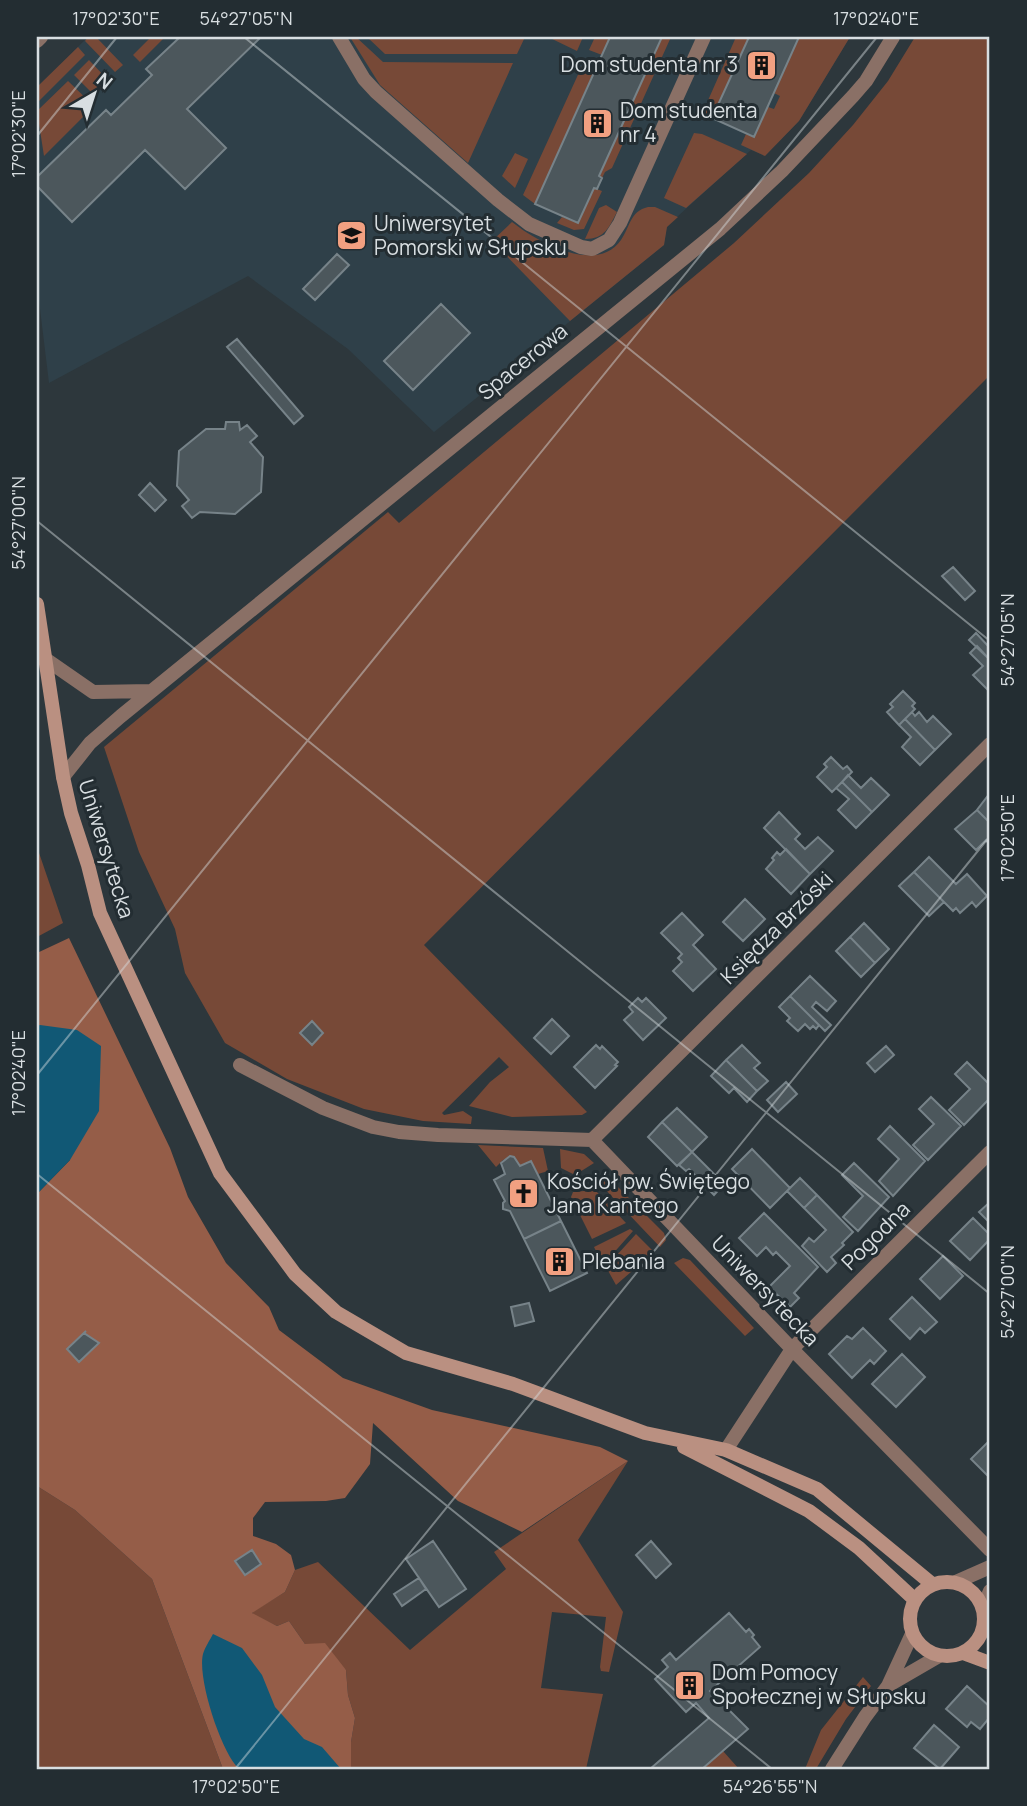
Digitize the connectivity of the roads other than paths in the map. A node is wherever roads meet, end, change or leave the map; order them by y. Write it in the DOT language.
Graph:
graph roads {
  1 [pos="41,37"];
  2 [pos="338,37"];
  3 [pos="704,37"];
  4 [pos="894,37"];
  5 [pos="37,41"];
  6 [pos="37,604"];
  7 [pos="44,658"];
  8 [pos="42,674"];
  9 [pos="151,691"];
  10 [pos="990,744"];
  11 [pos="63,777"];
  12 [pos="240,1066"];
  13 [pos="592,1140"];
  14 [pos="990,1152"];
  15 [pos="792,1349"];
  16 [pos="671,1440"];
  17 [pos="726,1450"];
  18 [pos="990,1550"];
  19 [pos="990,1567"];
  20 [pos="956,1582"];
  21 [pos="932,1584"];
  22 [pos="990,1591"];
  23 [pos="914,1600"];
  24 [pos="983,1608"];
  25 [pos="912,1634"];
  26 [pos="986,1639"];
  27 [pos="963,1653"];
  28 [pos="939,1656"];
  29 [pos="990,1663"];
  30 [pos="888,1686"];
  31 [pos="832,1769"];
  1 -- 5 [label="street"];
  2 -- 3 [label="street"];
  4 -- 9 [label="street, Spacerowa"];
  6 -- 7 [label="main road, Uniwersytecka"];
  7 -- 8 [label="main road, Uniwersytecka"];
  7 -- 9 [label="street"];
  8 -- 11 [label="main road, Uniwersytecka"];
  9 -- 11 [label="street, Spacerowa"];
  10 -- 13 [label="street, Księdza Brzóski"];
  11 -- 16 [label="main road, Uniwersytecka"];
  12 -- 13 [label="street"];
  13 -- 15 [label="street, Uniwersytecka"];
  14 -- 15 [label="street, Pogodna"];
  15 -- 17 [label="street, Pogodna"];
  15 -- 18 [label="street, Uniwersytecka"];
  16 -- 17 [label="main road"];
  16 -- 23 [label="main road"];
  17 -- 21 [label="main road"];
  19 -- 20 [label="street"];
  20 -- 21 [label="main road"];
  20 -- 24 [label="main road"];
  21 -- 23 [label="main road"];
  22 -- 24 [label="street"];
  23 -- 25 [label="main road"];
  24 -- 26 [label="main road"];
  25 -- 28 [label="main road"];
  25 -- 30 [label="street"];
  26 -- 27 [label="main road"];
  27 -- 28 [label="main road"];
  27 -- 29 [label="main road"];
  28 -- 30 [label="street"];
  30 -- 31 [label="street"];
}
